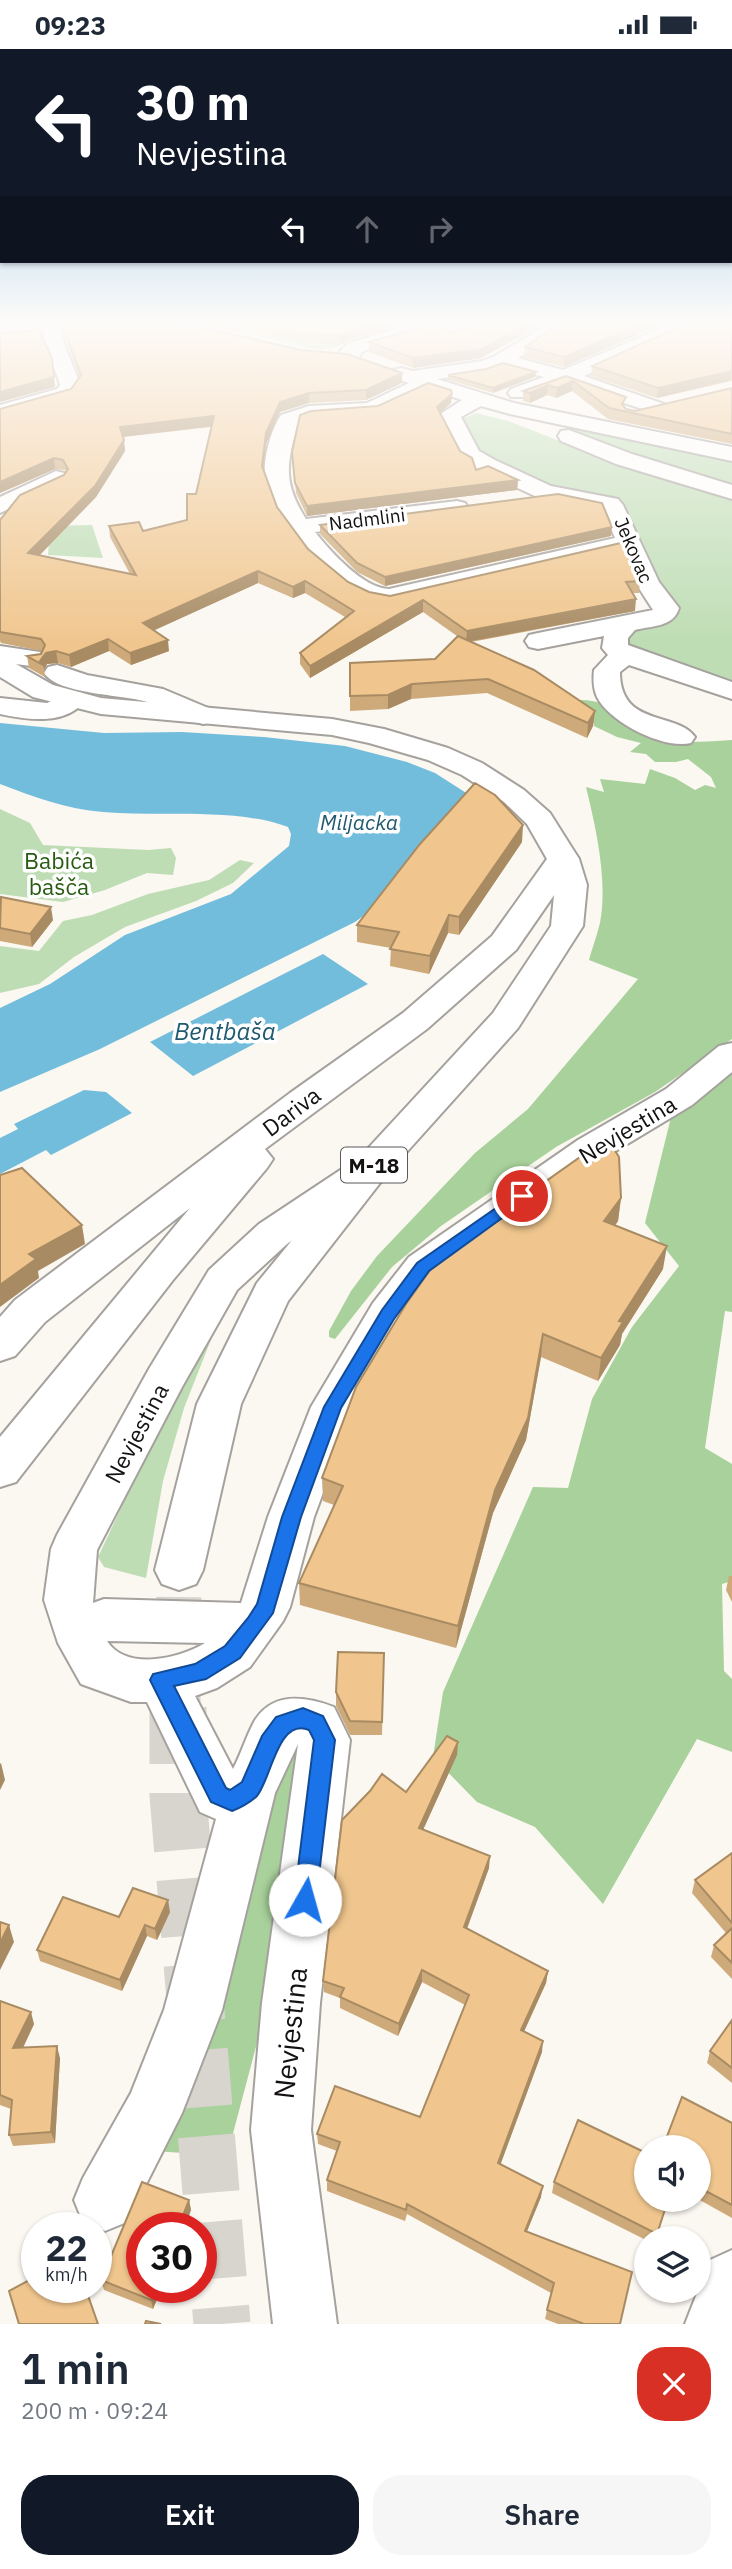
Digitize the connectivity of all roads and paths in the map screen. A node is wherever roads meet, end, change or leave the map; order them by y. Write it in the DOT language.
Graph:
graph roads {
  1 [pos="285,430"];
  2 [pos="457,430"];
  3 [pos="557,430"];
  4 [pos="623,430"];
  5 [pos="732,454"];
  6 [pos="55,478"];
  7 [pos="732,492"];
  8 [pos="559,494"];
  9 [pos="518,501"];
  10 [pos="0,506"];
  11 [pos="474,506"];
  12 [pos="299,527"];
  13 [pos="630,542"];
  14 [pos="625,625"];
  15 [pos="538,641"];
  16 [pos="0,654"];
  17 [pos="625,655"];
  18 [pos="31,658"];
  19 [pos="0,666"];
  20 [pos="57,673"];
  21 [pos="732,691"];
  22 [pos="72,699"];
  23 [pos="0,706"];
  24 [pos="203,716"];
  25 [pos="681,737"];
  26 [pos="564,859"];
  27 [pos="732,1054"];
  28 [pos="303,1101"];
  29 [pos="374,1165"];
  30 [pos="0,1345"];
  31 [pos="0,1469"];
  32 [pos="179,1570"];
  33 [pos="104,1620"];
  34 [pos="255,1624"];
  35 [pos="161,1680"];
  36 [pos="250,1789"];
  37 [pos="105,2200"];
  38 [pos="732,2282"];
  39 [pos="305,2324"];
  40 [pos="717,2324"];
  1 -- 12 [label="street"];
  2 -- 8 [label="street, Jekovac"];
  3 -- 7 [label="street"];
  4 -- 5 [label="street"];
  6 -- 10 [label="street"];
  8 -- 9 [label="street"];
  8 -- 13 [label="street, Jekovac"];
  11 -- 12 [label="street, Nadmlini"];
  12 -- 13 [label="street"];
  13 -- 14 [label="street, Jekovac"];
  14 -- 15 [label="street, Jekovac"];
  14 -- 17 [label="street"];
  16 -- 18 [label="street"];
  17 -- 21 [label="street"];
  17 -- 25 [label="street"];
  19 -- 22 [label="street, M-18"];
  20 -- 24 [label="street"];
  22 -- 23 [label="street"];
  22 -- 24 [label="street, M-18"];
  24 -- 26 [label="street, M-18"];
  26 -- 28 [label="street, Dariva"];
  26 -- 29 [label="street, M-18"];
  27 -- 34 [label="street, Nevjestina"];
  28 -- 30 [label="street, Dariva"];
  28 -- 31 [label="street"];
  29 -- 32 [label="street, M-18"];
  29 -- 35 [label="street, Nevjestina"];
  33 -- 34 [label="street"];
  34 -- 35 [label="street, Nevjestina"];
  35 -- 36 [label="street"];
  36 -- 37 [label="street, Nevjestina"];
  36 -- 39 [label="street, Nevjestina"];
  38 -- 40 [label="street"];
}
